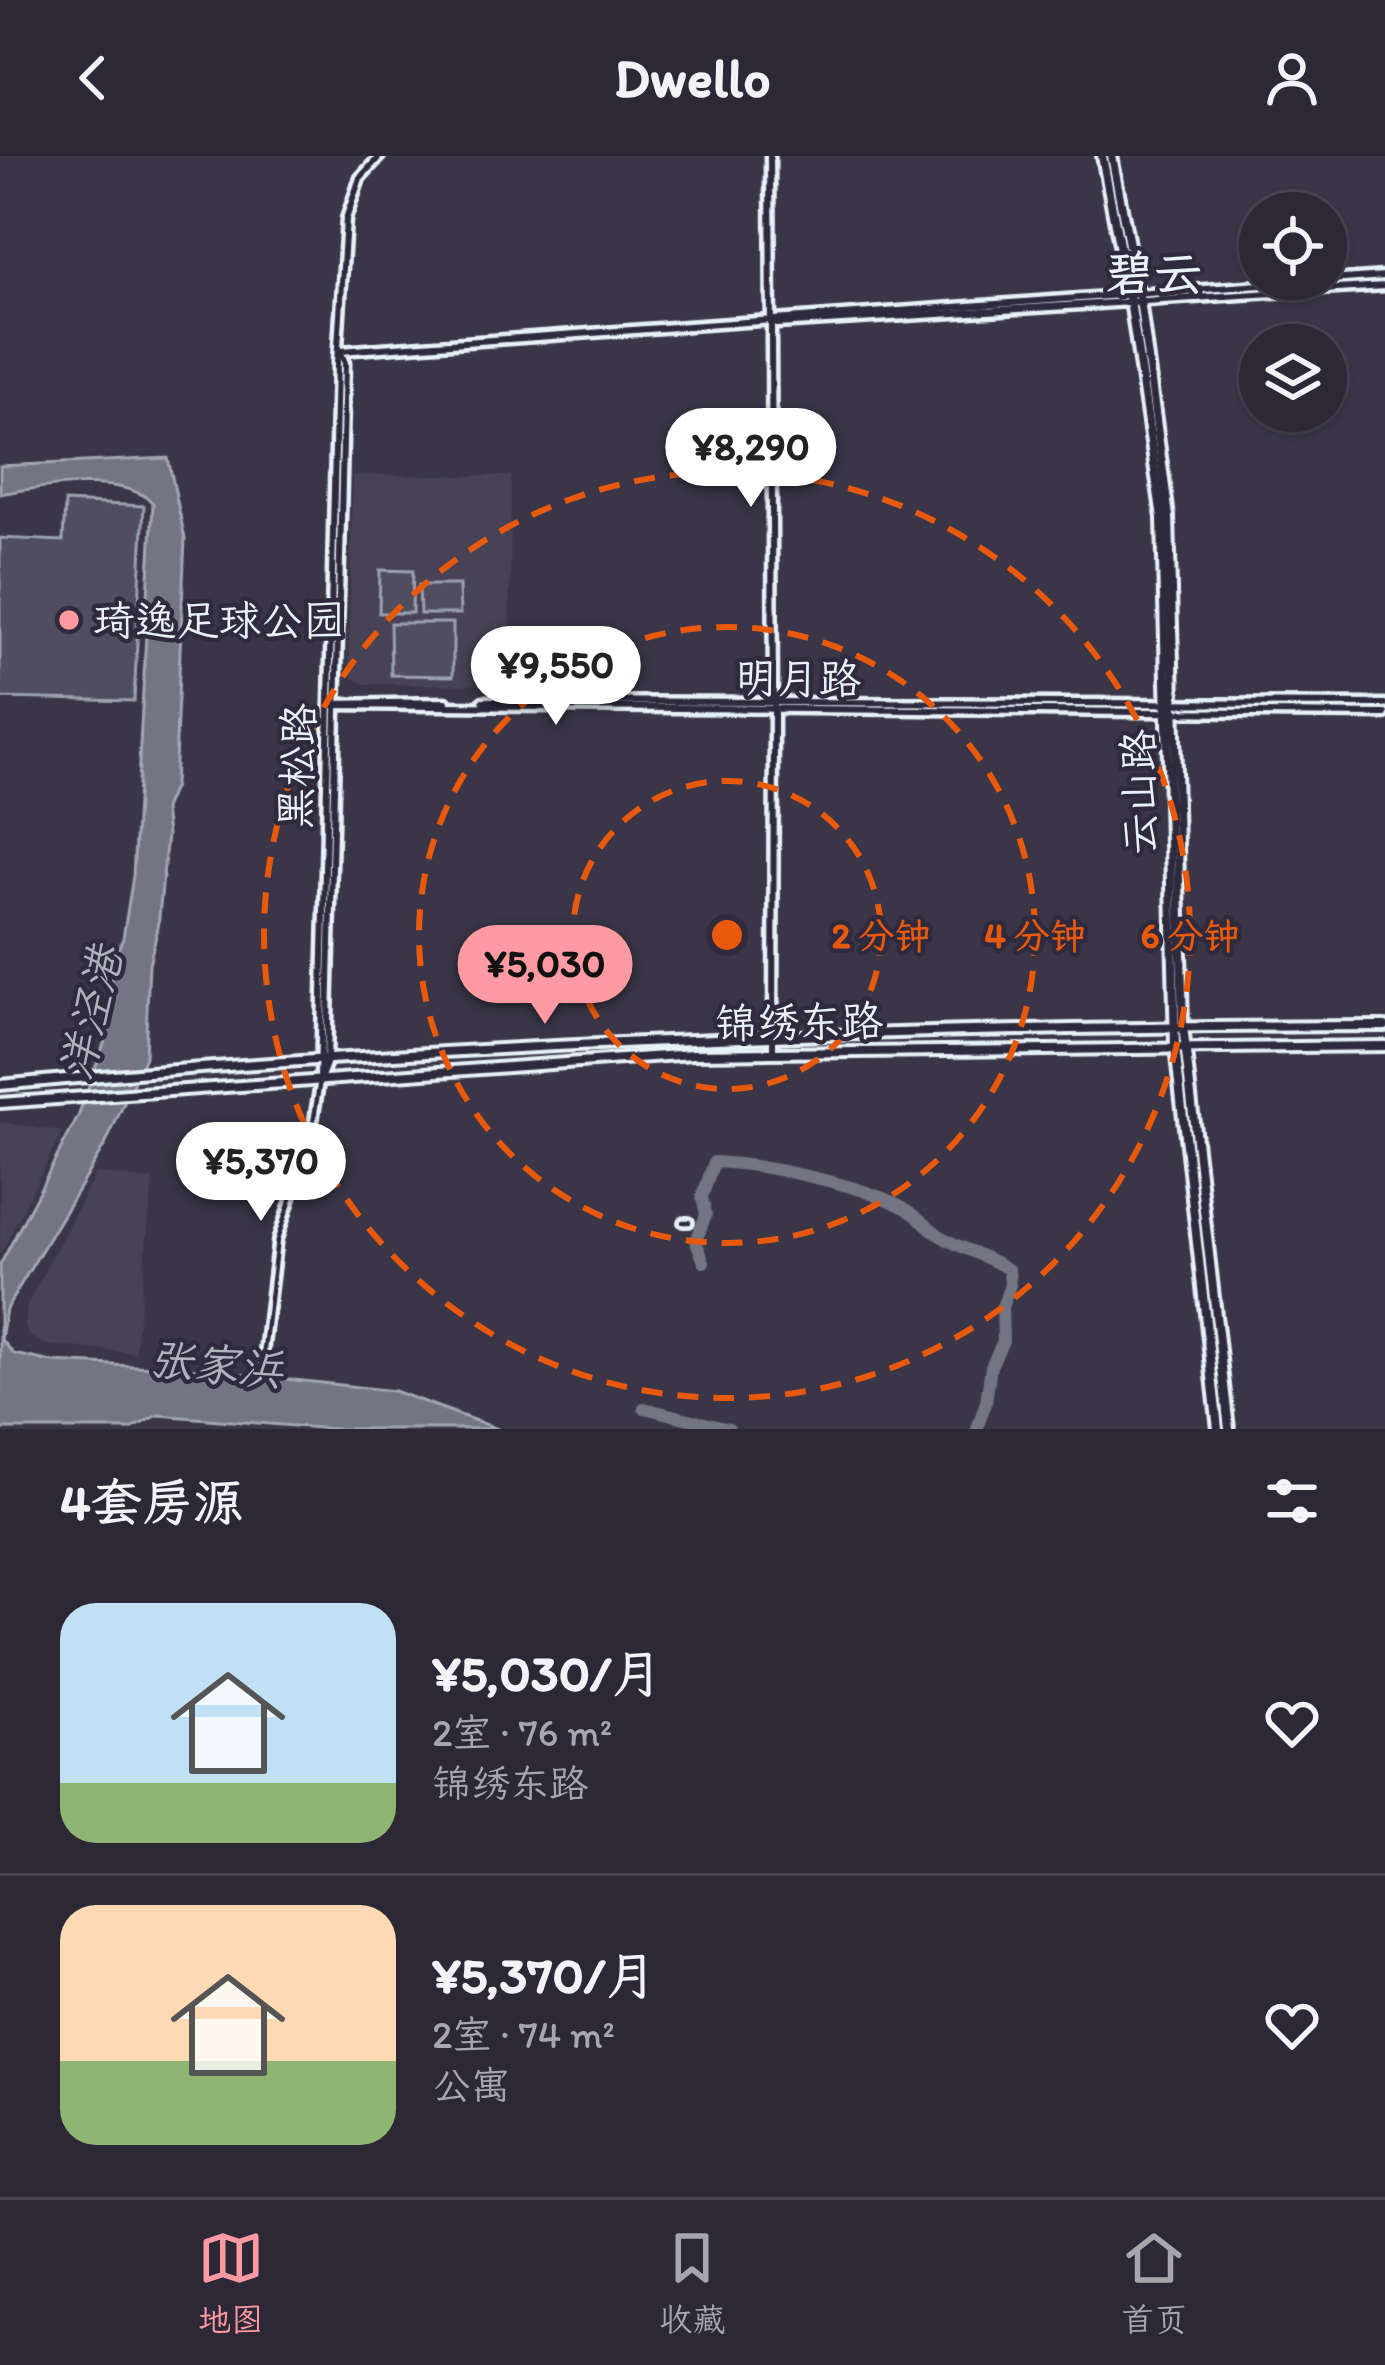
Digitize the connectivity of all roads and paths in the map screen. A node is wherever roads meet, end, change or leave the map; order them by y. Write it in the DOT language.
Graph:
graph roads {
  1 [pos="380,156"];
  2 [pos="770,156"];
  3 [pos="1102,156"];
  4 [pos="1112,156"];
  5 [pos="1385,276"];
  6 [pos="1385,286"];
  7 [pos="1135,297"];
  8 [pos="771,320"];
  9 [pos="340,352"];
  10 [pos="1385,704"];
  11 [pos="335,705"];
  12 [pos="774,705"];
  13 [pos="1172,708"];
  14 [pos="1385,714"];
  15 [pos="1385,1026"];
  16 [pos="1179,1027"];
  17 [pos="774,1036"];
  18 [pos="1385,1046"];
  19 [pos="1180,1047"];
  20 [pos="773,1052"];
  21 [pos="323,1061"];
  22 [pos="0,1085"];
  23 [pos="320,1086"];
  24 [pos="0,1103"];
  25 [pos="262,1366"];
  26 [pos="1218,1429"];
  27 [pos="1228,1429"];
  1 -- 9 [label="street, 黑松路"];
  2 -- 8 [label="street"];
  3 -- 7 [label="main road, 云山路"];
  4 -- 7 [label="main road, 云山路"];
  5 -- 7 [label="street"];
  6 -- 7 [label="street"];
  7 -- 8 [label="street"];
  7 -- 13 [label="main road, 云山路"];
  8 -- 9 [label="street"];
  8 -- 12 [label="street"];
  9 -- 11 [label="street, 黑松路"];
  10 -- 13 [label="street, 明月路"];
  11 -- 12 [label="street, 明月路"];
  11 -- 21 [label="street, 黑松路"];
  12 -- 13 [label="street, 明月路"];
  12 -- 17 [label="street"];
  13 -- 14 [label="street, 明月路"];
  13 -- 16 [label="main road, 云山路"];
  15 -- 16 [label="main road, 锦绣东路"];
  16 -- 17 [label="main road, 锦绣东路"];
  16 -- 19 [label="main road, 云山路"];
  17 -- 20 [label="street"];
  17 -- 21 [label="main road, 锦绣东路"];
  18 -- 19 [label="main road, 锦绣东路"];
  19 -- 20 [label="main road, 锦绣东路"];
  19 -- 26 [label="main road, 云山路"];
  19 -- 27 [label="main road, 云山路"];
  20 -- 23 [label="main road, 锦绣东路"];
  21 -- 22 [label="main road, 锦绣东路"];
  21 -- 23 [label="street, 黑松路"];
  23 -- 24 [label="main road, 锦绣东路"];
  23 -- 25 [label="street"];
}
